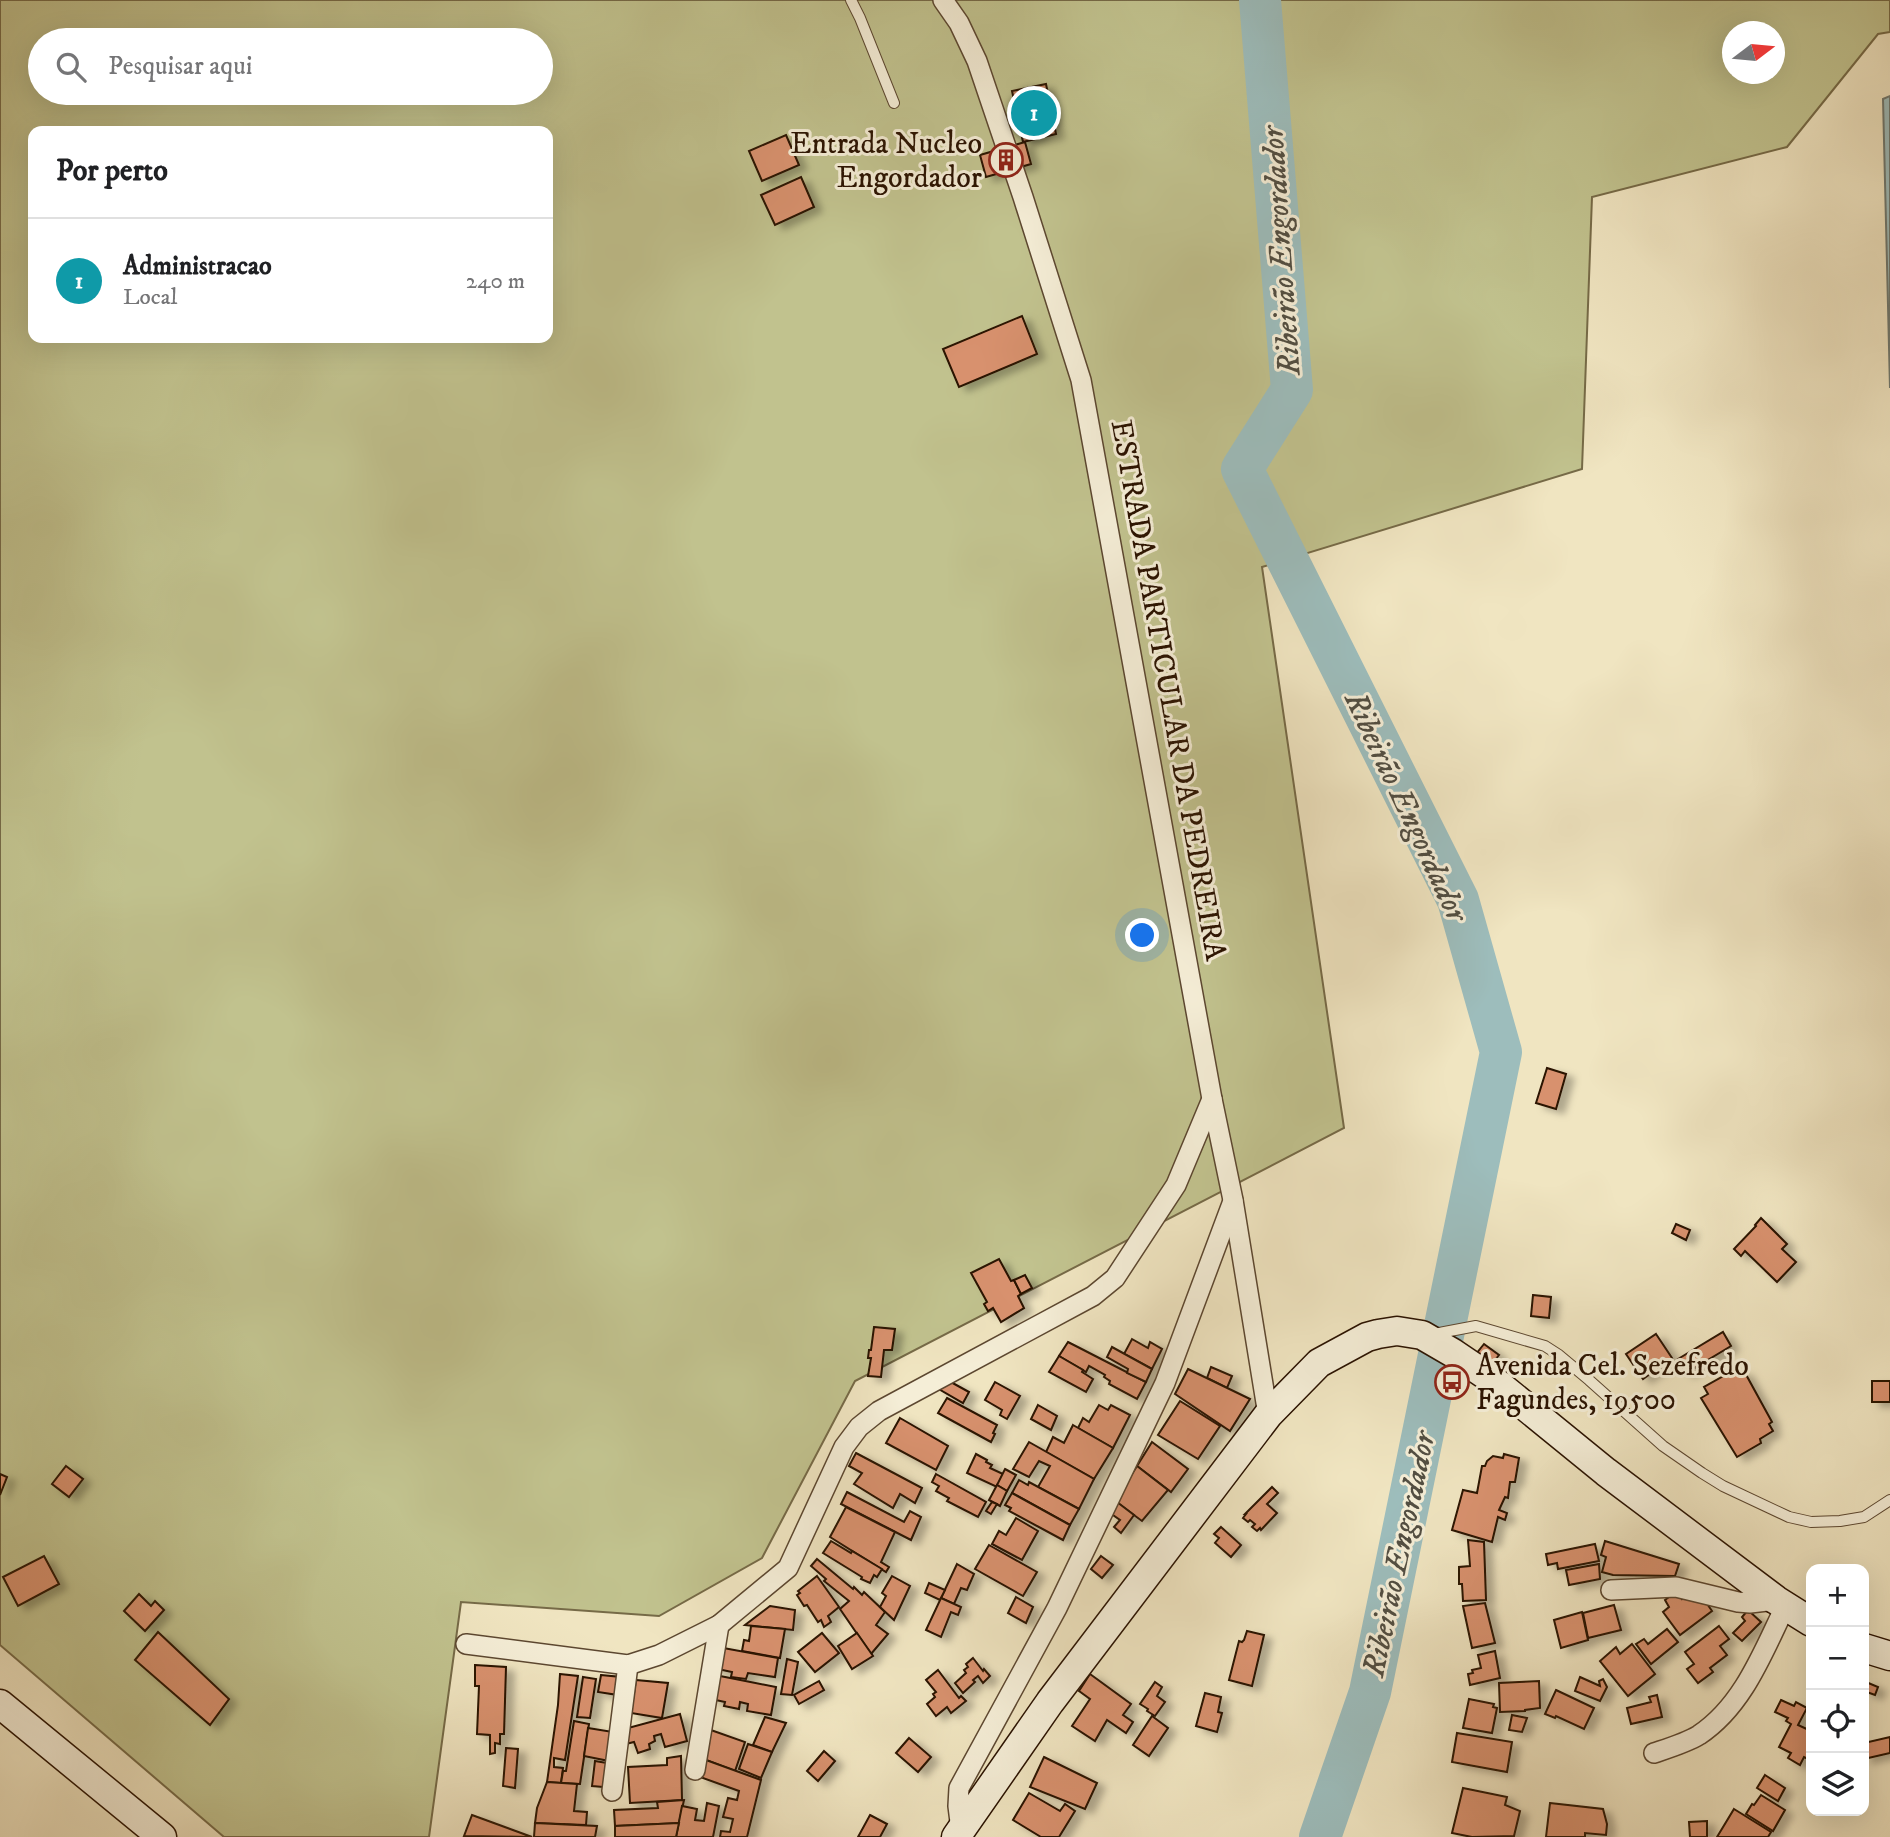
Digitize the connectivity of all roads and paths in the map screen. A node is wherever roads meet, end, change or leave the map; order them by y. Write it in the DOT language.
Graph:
graph roads {
  1 [pos="851,0"];
  2 [pos="943,0"];
  3 [pos="894,103"];
  4 [pos="1212,1099"];
  5 [pos="1233,1200"];
  6 [pos="1423,1336"];
  7 [pos="1268,1415"];
  8 [pos="1890,1500"];
  9 [pos="1611,1590"];
  10 [pos="1780,1604"];
  11 [pos="1806,1619"];
  12 [pos="719,1625"];
  13 [pos="466,1644"];
  14 [pos="1869,1650"];
  15 [pos="1890,1656"];
  16 [pos="628,1665"];
  17 [pos="0,1704"];
  18 [pos="1654,1753"];
  19 [pos="695,1770"];
  20 [pos="612,1791"];
  21 [pos="959,1833"];
  22 [pos="162,1837"];
  1 -- 3 [label="lane"];
  2 -- 4 [label="street, ESTRADA PARTICULAR DA PEDREIRA"];
  4 -- 5 [label="street, ESTRADA PARTICULAR DA PEDREIRA"];
  4 -- 12 [label="street"];
  5 -- 7 [label="street, ESTRADA PARTICULAR DA PEDREIRA"];
  5 -- 21 [label="street"];
  6 -- 7 [label="main road"];
  6 -- 8 [label="lane"];
  6 -- 10 [label="main road"];
  7 -- 21 [label="main road"];
  9 -- 10 [label="street"];
  10 -- 11 [label="main road"];
  10 -- 18 [label="street"];
  12 -- 16 [label="street"];
  12 -- 19 [label="street"];
  13 -- 16 [label="street"];
  14 -- 15 [label="main road"];
  16 -- 20 [label="street"];
  17 -- 22 [label="main road"];
}
